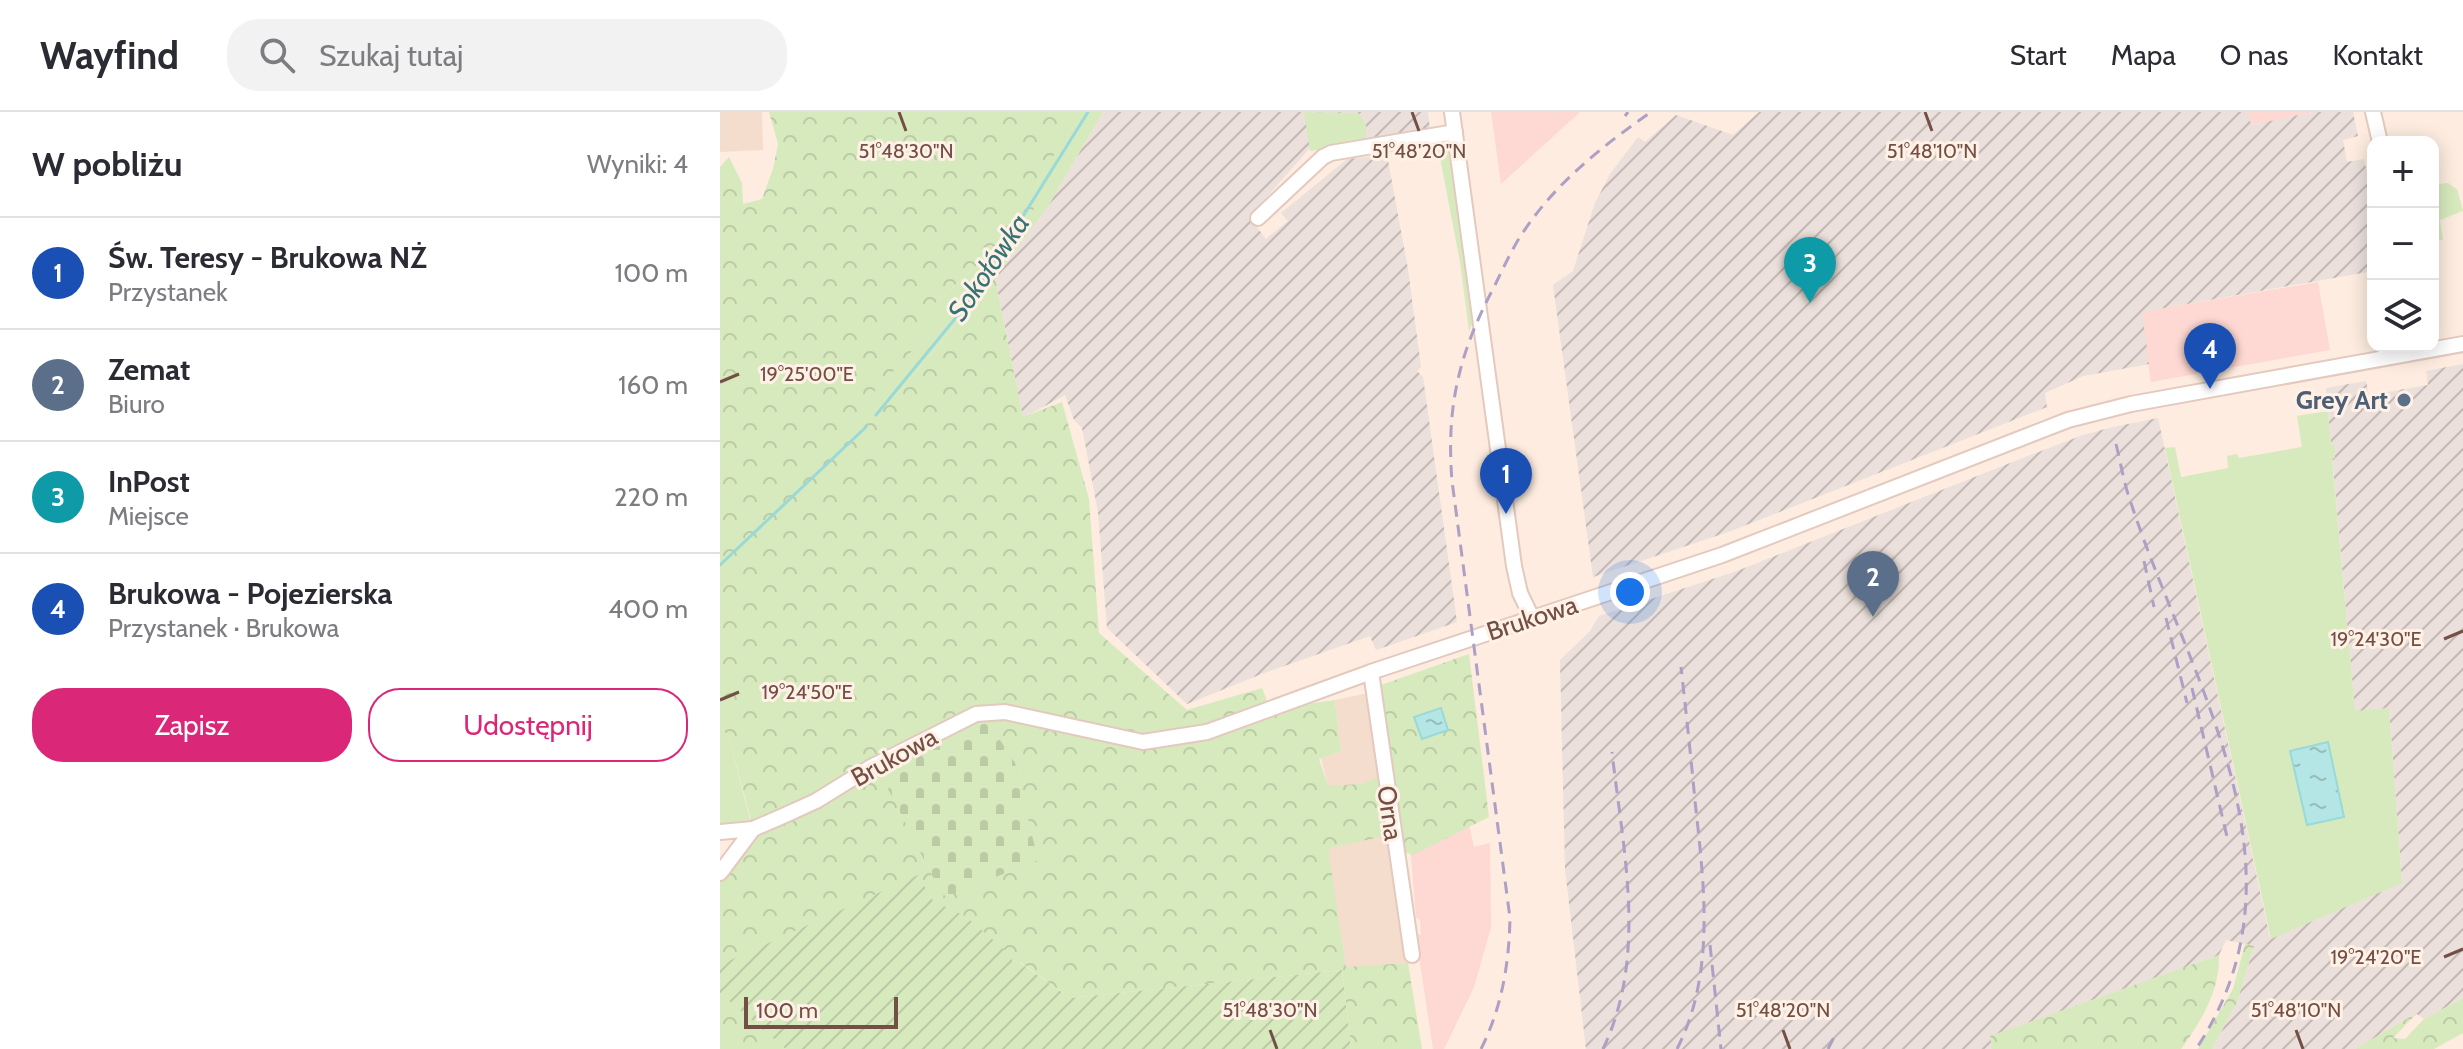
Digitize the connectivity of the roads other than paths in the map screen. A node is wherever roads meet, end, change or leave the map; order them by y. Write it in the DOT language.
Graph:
graph roads {
  1 [pos="1452,112"];
  2 [pos="2373,112"];
  3 [pos="1455,132"];
  4 [pos="2379,136"];
  5 [pos="1258,218"];
  6 [pos="2463,344"];
  7 [pos="2439,347"];
  8 [pos="2405,352"];
  9 [pos="1532,618"];
  10 [pos="1371,672"];
  11 [pos="753,829"];
  12 [pos="720,832"];
  13 [pos="720,873"];
  14 [pos="1412,955"];
  1 -- 3 [label="street"];
  2 -- 4 [label="street"];
  3 -- 5 [label="street"];
  3 -- 9 [label="street"];
  6 -- 7 [label="street, Brukowa"];
  8 -- 9 [label="street, Brukowa"];
  9 -- 10 [label="street, Brukowa"];
  10 -- 11 [label="street, Brukowa"];
  10 -- 14 [label="street, Orna"];
  11 -- 12 [label="street, Brukowa"];
  11 -- 13 [label="street, Brukowa"];
}
